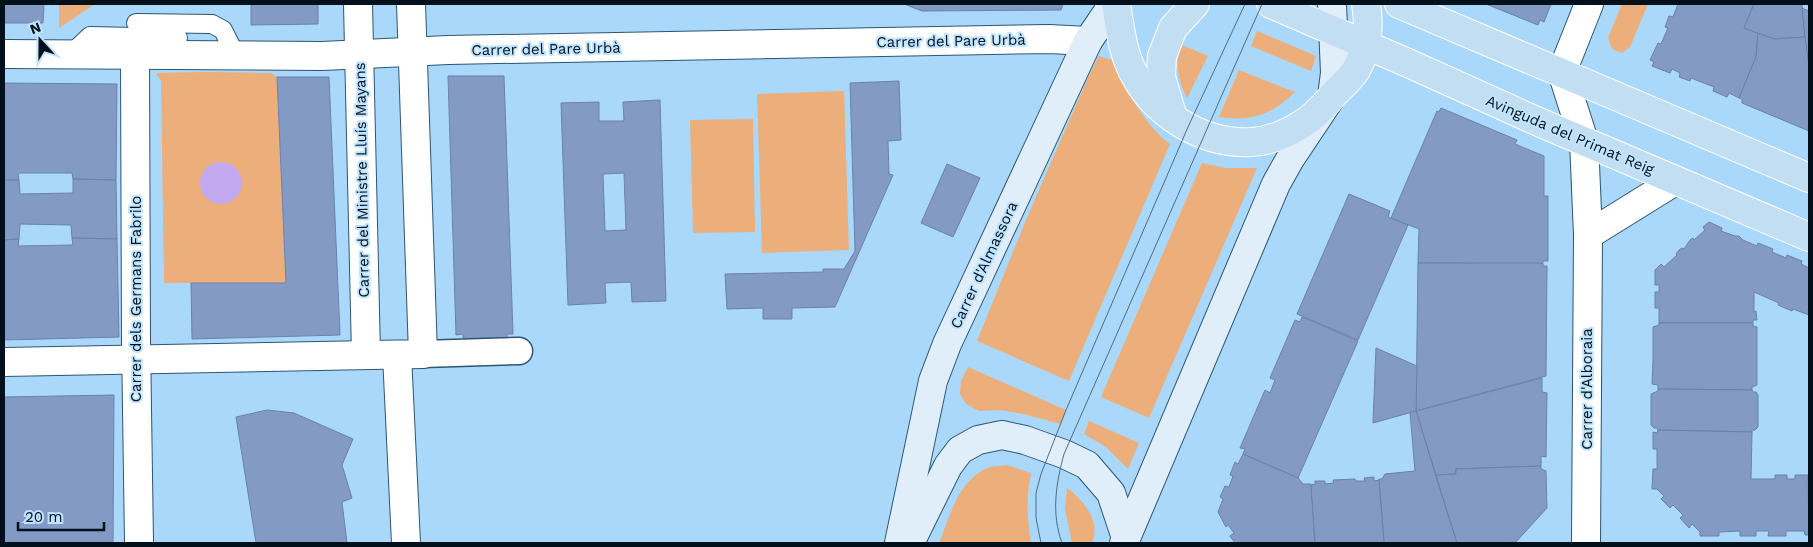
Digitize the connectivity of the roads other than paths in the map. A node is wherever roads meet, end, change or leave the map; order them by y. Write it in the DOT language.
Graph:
graph roads {
  1 [pos="358,4"];
  2 [pos="411,4"];
  3 [pos="1115,4"];
  4 [pos="1196,4"];
  5 [pos="1271,4"];
  6 [pos="1366,4"];
  7 [pos="1399,4"];
  8 [pos="1589,4"];
  9 [pos="1332,17"];
  10 [pos="136,22"];
  11 [pos="178,38"];
  12 [pos="1088,41"];
  13 [pos="1366,44"];
  14 [pos="412,52"];
  15 [pos="4,54"];
  16 [pos="70,54"];
  17 [pos="135,55"];
  18 [pos="359,55"];
  19 [pos="236,56"];
  20 [pos="1562,72"];
  21 [pos="1332,96"];
  22 [pos="1173,118"];
  23 [pos="1584,142"];
  24 [pos="1809,178"];
  25 [pos="1675,181"];
  26 [pos="1588,235"];
  27 [pos="1809,237"];
  28 [pos="519,351"];
  29 [pos="410,354"];
  30 [pos="366,355"];
  31 [pos="136,360"];
  32 [pos="4,362"];
  33 [pos="1127,542"];
  34 [pos="139,543"];
  35 [pos="406,543"];
  36 [pos="899,543"];
  37 [pos="910,543"];
  38 [pos="1586,543"];
  1 -- 18 [label="street, Carrer del Ministre Lluís Mayans"];
  2 -- 14 [label="street"];
  3 -- 12 [label="main road, Carrer d'Almassora"];
  3 -- 22 [label="main road"];
  4 -- 22 [label="main road"];
  5 -- 9 [label="main road, Avinguda del Primat Reig"];
  6 -- 13 [label="main road"];
  7 -- 20 [label="main road"];
  8 -- 20 [label="street"];
  9 -- 13 [label="main road, Avinguda del Primat Reig"];
  9 -- 21 [label="main road"];
  10 -- 19 [label="lane"];
  11 -- 16 [label="lane"];
  12 -- 14 [label="street, Carrer del Pare Urbà"];
  12 -- 36 [label="main road, Carrer d'Almassora"];
  13 -- 21 [label="main road"];
  13 -- 23 [label="main road, Avinguda del Primat Reig"];
  14 -- 18 [label="street, Carrer del Pare Urbà"];
  14 -- 29 [label="street"];
  15 -- 16 [label="street, Carrer del Pare Urbà"];
  16 -- 17 [label="street, Carrer del Pare Urbà"];
  17 -- 19 [label="street, Carrer del Pare Urbà"];
  17 -- 31 [label="street, Carrer dels Germans Fabrilo"];
  18 -- 19 [label="street, Carrer del Pare Urbà"];
  18 -- 30 [label="street, Carrer del Ministre Lluís Mayans"];
  20 -- 23 [label="street, Carrer d'Alboraia"];
  20 -- 24 [label="main road"];
  21 -- 22 [label="main road"];
  21 -- 33 [label="main road"];
  23 -- 25 [label="main road, Avinguda del Primat Reig"];
  23 -- 26 [label="street, Carrer d'Alboraia"];
  25 -- 26 [label="street"];
  25 -- 27 [label="main road, Avinguda del Primat Reig"];
  26 -- 38 [label="street, Carrer d'Alboraia"];
  28 -- 29 [label="street"];
  29 -- 30 [label="street"];
  29 -- 35 [label="street"];
  30 -- 31 [label="street"];
  31 -- 32 [label="street"];
  31 -- 34 [label="street, Carrer dels Germans Fabrilo"];
  33 -- 37 [label="main road"];
}
